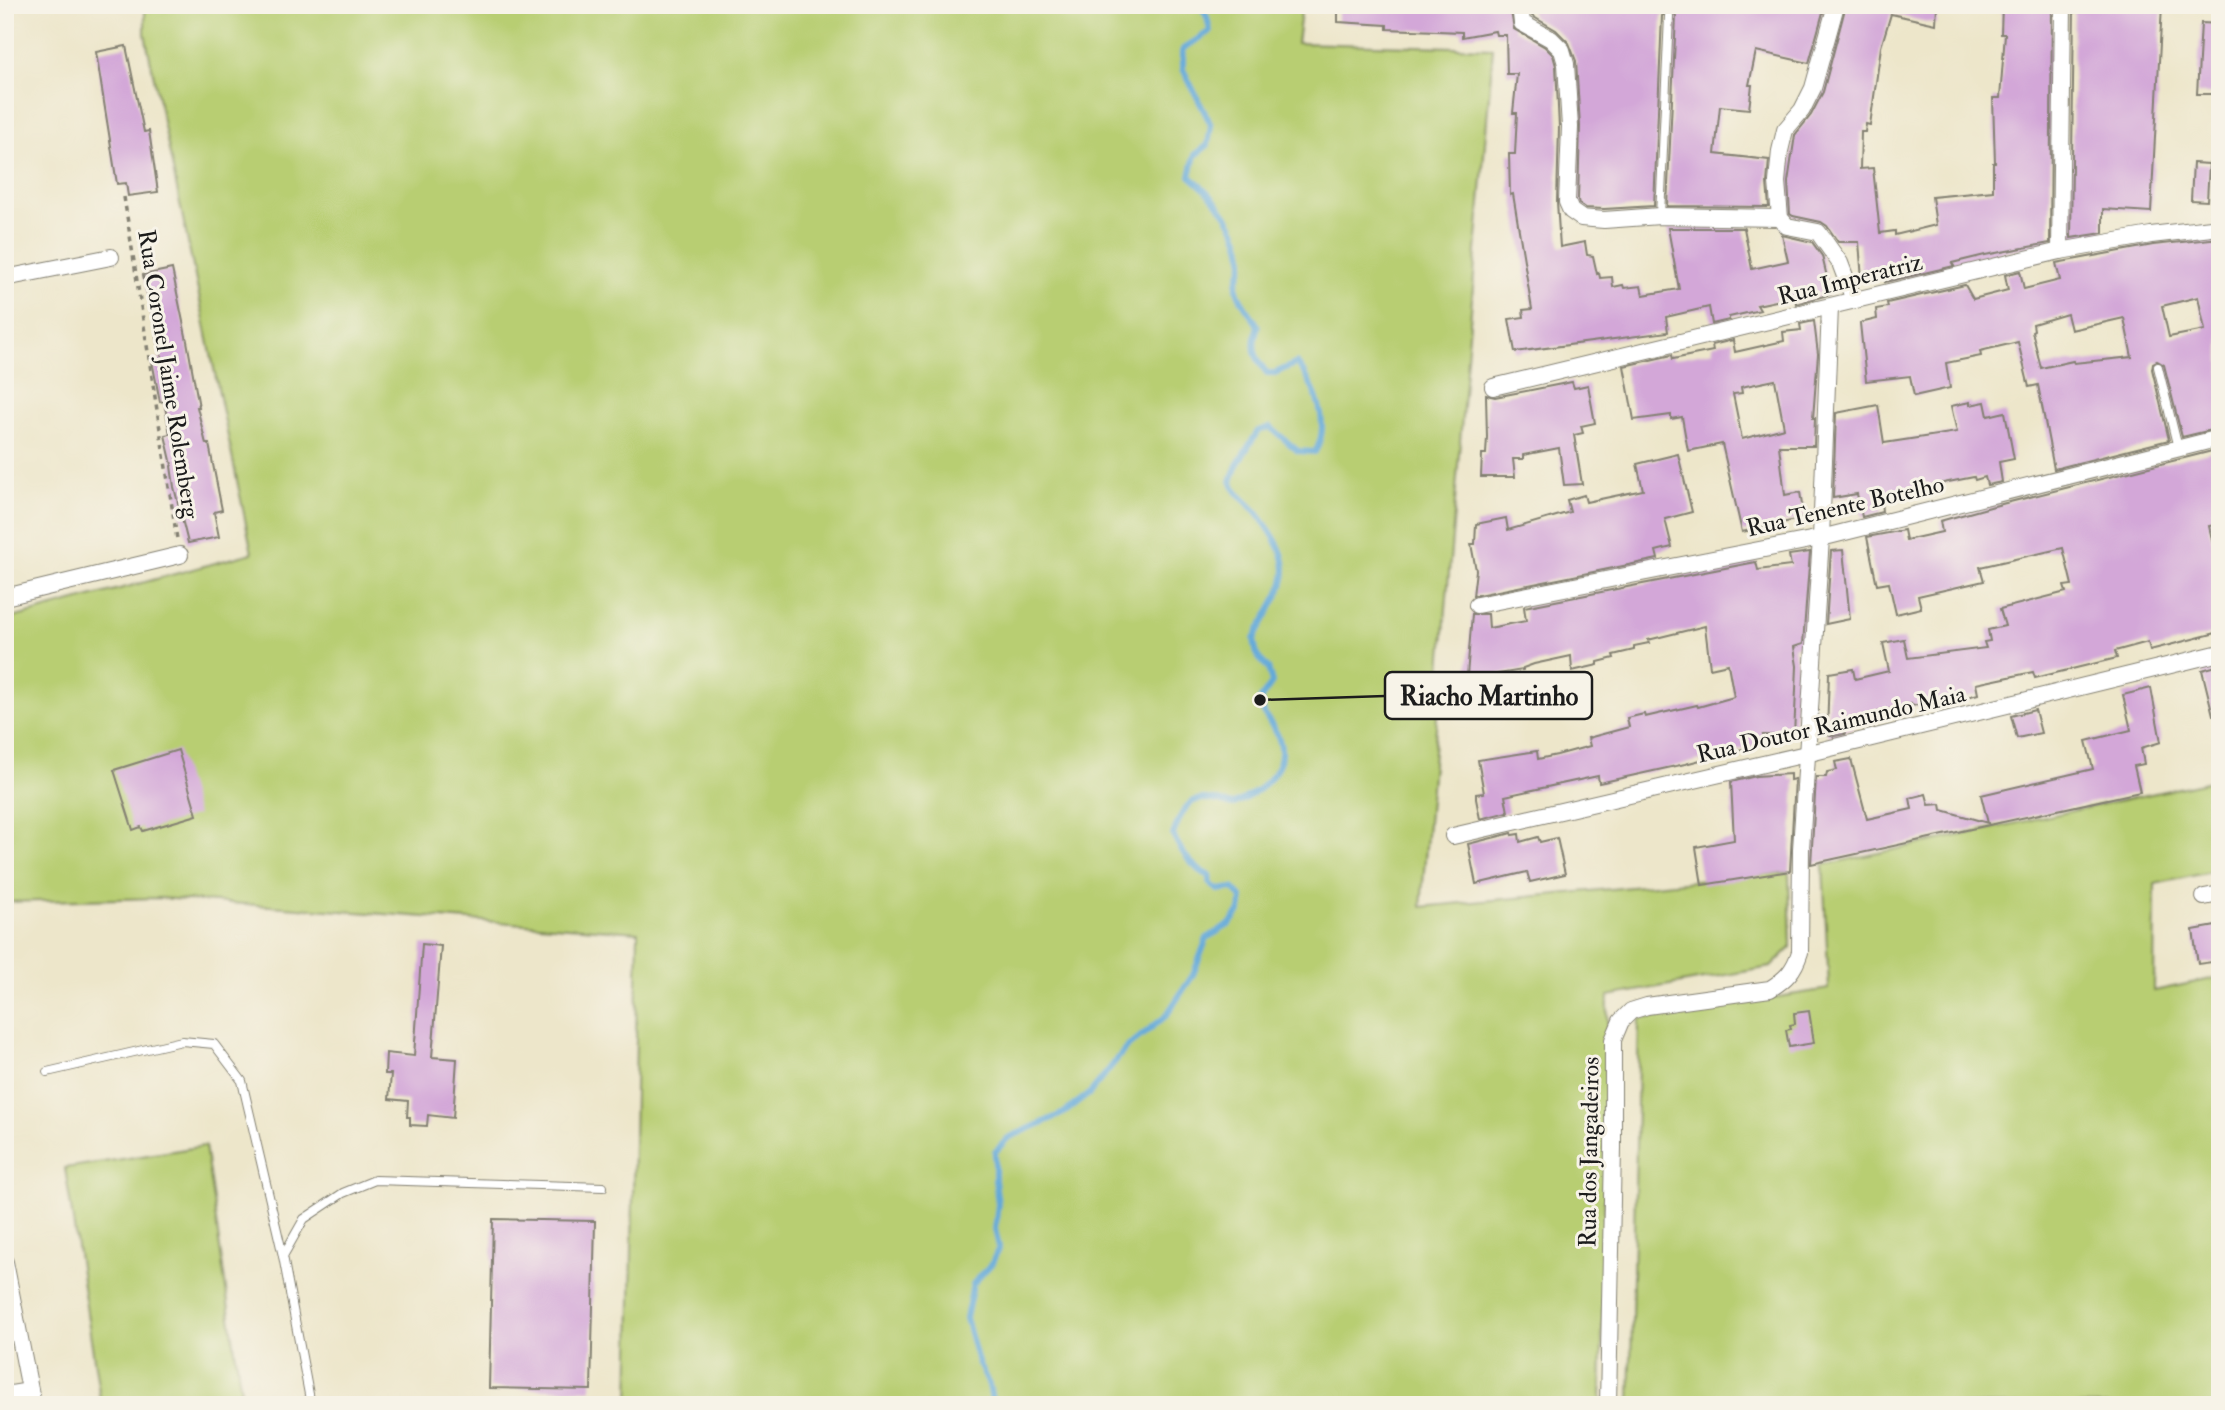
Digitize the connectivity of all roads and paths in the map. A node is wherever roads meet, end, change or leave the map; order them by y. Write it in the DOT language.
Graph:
graph roads {
  1 [pos="1520,5"];
  2 [pos="1836,5"];
  3 [pos="2063,5"];
  4 [pos="1669,16"];
  5 [pos="124,197"];
  6 [pos="1660,216"];
  7 [pos="1780,218"];
  8 [pos="2220,227"];
  9 [pos="2060,251"];
  10 [pos="111,257"];
  11 [pos="5,278"];
  12 [pos="1854,300"];
  13 [pos="1830,307"];
  14 [pos="2158,367"];
  15 [pos="1493,387"];
  16 [pos="2220,438"];
  17 [pos="2178,449"];
  18 [pos="1821,538"];
  19 [pos="180,555"];
  20 [pos="5,597"];
  21 [pos="1477,605"];
  22 [pos="2220,653"];
  23 [pos="1806,754"];
  24 [pos="1453,836"];
  25 [pos="47,1072"];
  26 [pos="603,1187"];
  27 [pos="283,1256"];
  28 [pos="5,1262"];
  29 [pos="5,1395"];
  30 [pos="32,1398"];
  31 [pos="311,1405"];
  32 [pos="1608,1405"];
  1 -- 6 [label="street"];
  2 -- 7 [label="street"];
  3 -- 9 [label="street"];
  4 -- 6 [label="lane"];
  5 -- 19 [label="path, Rua Coronel Jaime Rolemberg"];
  6 -- 7 [label="street"];
  7 -- 12 [label="street"];
  8 -- 9 [label="street, Rua Imperatriz"];
  9 -- 12 [label="street, Rua Imperatriz"];
  10 -- 11 [label="street"];
  12 -- 13 [label="street, Rua Imperatriz"];
  13 -- 15 [label="street, Rua Imperatriz"];
  13 -- 18 [label="street"];
  14 -- 17 [label="lane"];
  16 -- 17 [label="street, Rua Tenente Botelho"];
  17 -- 18 [label="street, Rua Tenente Botelho"];
  18 -- 21 [label="street, Rua Tenente Botelho"];
  18 -- 23 [label="street"];
  19 -- 20 [label="street"];
  22 -- 23 [label="street, Rua Doutor Raimundo Maia"];
  23 -- 24 [label="street, Rua Doutor Raimundo Maia"];
  23 -- 32 [label="street, Rua dos Jangadeiros"];
  25 -- 27 [label="lane"];
  26 -- 27 [label="lane"];
  27 -- 31 [label="lane"];
  28 -- 30 [label="street"];
  29 -- 30 [label="street"];
}
